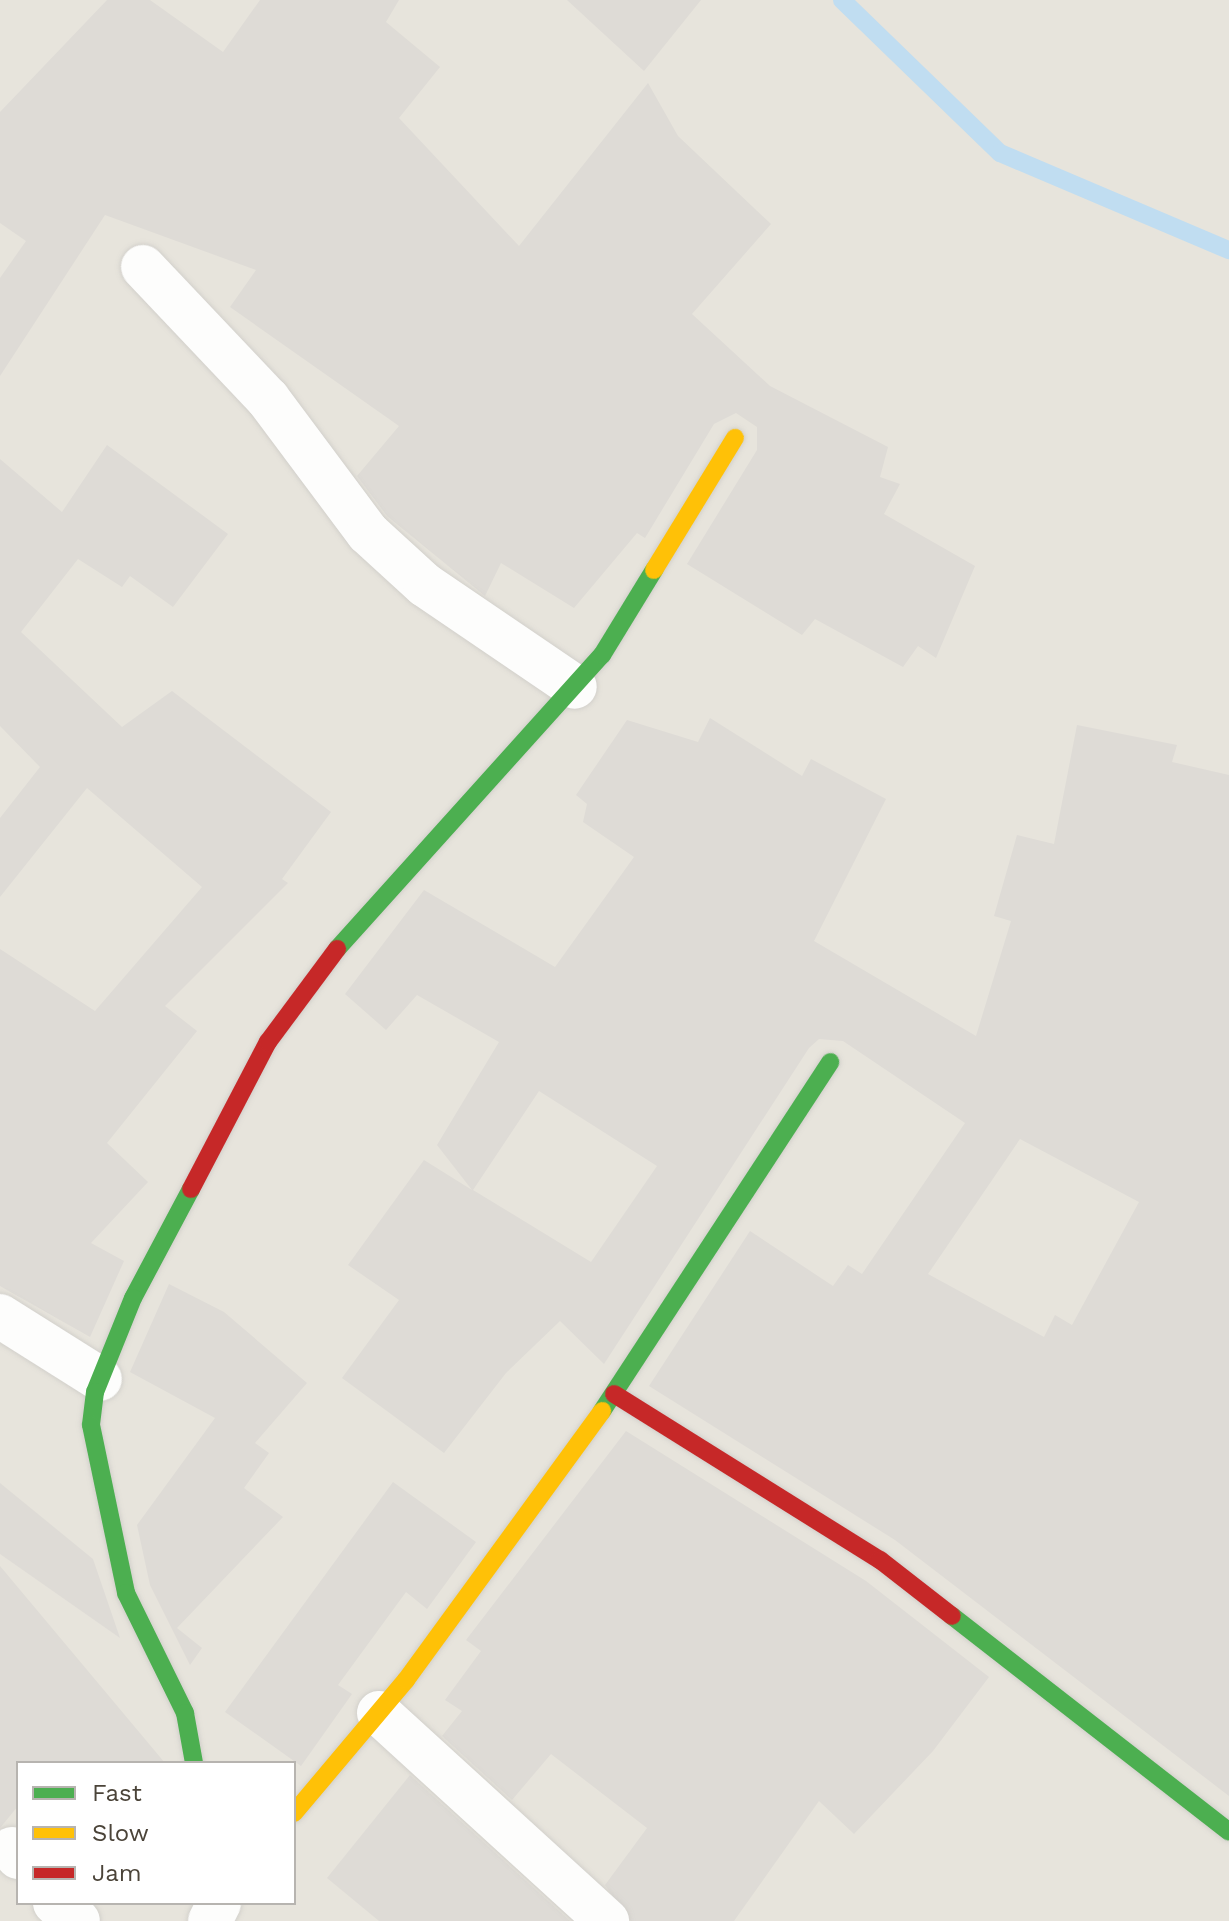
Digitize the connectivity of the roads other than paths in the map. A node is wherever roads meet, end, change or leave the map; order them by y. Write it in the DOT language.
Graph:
graph roads {
  1 [pos="143,267"];
  2 [pos="735,438"];
  3 [pos="575,687"];
  4 [pos="830,1062"];
  5 [pos="0,1316"];
  6 [pos="100,1379"];
  7 [pos="614,1394"];
  8 [pos="379,1713"];
  9 [pos="194,1761"];
  10 [pos="296,1811"];
  11 [pos="1229,1832"];
  12 [pos="58,1905"];
  13 [pos="78,1921"];
  14 [pos="607,1921"];
  1 -- 3 [label="street"];
  2 -- 3 [label="street"];
  3 -- 6 [label="street"];
  4 -- 7 [label="street"];
  5 -- 6 [label="street"];
  6 -- 9 [label="street"];
  7 -- 8 [label="street"];
  7 -- 11 [label="street"];
  8 -- 10 [label="street"];
  8 -- 14 [label="street"];
  12 -- 13 [label="street"];
}
